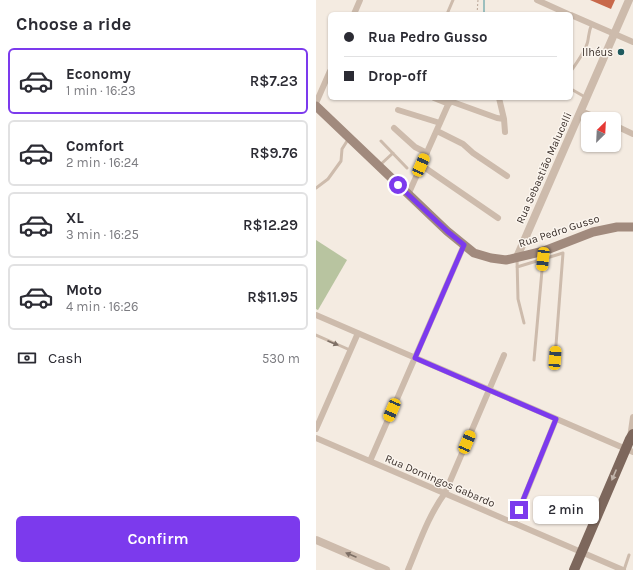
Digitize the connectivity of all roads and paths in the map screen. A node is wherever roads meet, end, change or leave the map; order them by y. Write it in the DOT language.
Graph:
graph roads {
  1 [pos="360,0"];
  2 [pos="453,0"];
  3 [pos="478,0"];
  4 [pos="537,0"];
  5 [pos="629,0"];
  6 [pos="355,12"];
  7 [pos="448,12"];
  8 [pos="477,12"];
  9 [pos="563,12"];
  10 [pos="573,16"];
  11 [pos="592,24"];
  12 [pos="614,34"];
  13 [pos="633,42"];
  14 [pos="573,69"];
  15 [pos="328,76"];
  16 [pos="573,90"];
  17 [pos="587,97"];
  18 [pos="499,100"];
  19 [pos="450,101"];
  20 [pos="316,105"];
  21 [pos="398,110"];
  22 [pos="581,111"];
  23 [pos="504,119"];
  24 [pos="440,123"];
  25 [pos="394,128"];
  26 [pos="621,128"];
  27 [pos="437,131"];
  28 [pos="505,132"];
  29 [pos="633,134"];
  30 [pos="349,138"];
  31 [pos="381,141"];
  32 [pos="393,153"];
  33 [pos="427,153"];
  34 [pos="421,165"];
  35 [pos="379,167"];
  36 [pos="407,168"];
  37 [pos="507,176"];
  38 [pos="316,188"];
  39 [pos="408,195"];
  40 [pos="498,218"];
  41 [pos="633,227"];
  42 [pos="464,245"];
  43 [pos="517,257"];
  44 [pos="543,259"];
  45 [pos="517,267"];
  46 [pos="316,315"];
  47 [pos="524,323"];
  48 [pos="358,333"];
  49 [pos="316,335"];
  50 [pos="350,350"];
  51 [pos="504,355"];
  52 [pos="415,358"];
  53 [pos="555,358"];
  54 [pos="534,360"];
  55 [pos="489,390"];
  56 [pos="633,418"];
  57 [pos="556,419"];
  58 [pos="316,429"];
  59 [pos="631,437"];
  60 [pos="316,438"];
  61 [pos="629,451"];
  62 [pos="370,461"];
  63 [pos="445,493"];
  64 [pos="514,523"];
  65 [pos="316,540"];
  66 [pos="581,552"];
  67 [pos="629,555"];
  68 [pos="386,570"];
  69 [pos="408,570"];
  70 [pos="574,570"];
  71 [pos="623,570"];
  1 -- 6 [label="street"];
  2 -- 7 [label="lane"];
  3 -- 8 [label="path"];
  4 -- 9 [label="street"];
  5 -- 12 [label="street, Rua Sebastião Malucelli"];
  10 -- 11 [label="street"];
  11 -- 12 [label="street"];
  11 -- 14 [label="lane"];
  12 -- 13 [label="street"];
  12 -- 17 [label="street, Rua Sebastião Malucelli"];
  15 -- 20 [label="street"];
  16 -- 17 [label="lane"];
  17 -- 22 [label="street, Rua Sebastião Malucelli"];
  18 -- 23 [label="street"];
  19 -- 23 [label="street"];
  19 -- 24 [label="street"];
  20 -- 30 [label="main road, Rua Pedro Gusso"];
  21 -- 24 [label="street"];
  22 -- 43 [label="street, Rua Sebastião Malucelli"];
  23 -- 28 [label="street"];
  24 -- 27 [label="street"];
  25 -- 33 [label="street"];
  26 -- 29 [label="street"];
  27 -- 33 [label="street"];
  27 -- 37 [label="street"];
  30 -- 35 [label="main road, Rua Pedro Gusso"];
  30 -- 38 [label="lane"];
  31 -- 32 [label="lane"];
  32 -- 35 [label="lane"];
  32 -- 36 [label="lane"];
  33 -- 34 [label="street"];
  34 -- 39 [label="street"];
  34 -- 40 [label="street"];
  35 -- 39 [label="main road, Rua Pedro Gusso"];
  39 -- 42 [label="main road, Rua Pedro Gusso"];
  41 -- 43 [label="main road, Rua Pedro Gusso"];
  42 -- 43 [label="main road, Rua Pedro Gusso"];
  42 -- 52 [label="street"];
  43 -- 45 [label="lane"];
  44 -- 45 [label="lane"];
  44 -- 53 [label="lane"];
  44 -- 54 [label="lane"];
  45 -- 47 [label="lane"];
  46 -- 48 [label="street"];
  48 -- 50 [label="street"];
  48 -- 52 [label="street"];
  49 -- 50 [label="lane, one-way"];
  50 -- 58 [label="street"];
  51 -- 55 [label="street"];
  52 -- 55 [label="street"];
  52 -- 62 [label="street"];
  55 -- 57 [label="street"];
  55 -- 63 [label="street"];
  56 -- 59 [label="street"];
  57 -- 61 [label="street"];
  57 -- 64 [label="street"];
  59 -- 61 [label="main road"];
  60 -- 62 [label="street, Rua Domingos Gabardo"];
  61 -- 66 [label="main road, one-way"];
  62 -- 63 [label="street, Rua Domingos Gabardo"];
  63 -- 64 [label="street, Rua Domingos Gabardo"];
  63 -- 69 [label="street"];
  64 -- 66 [label="street, Rua Domingos Gabardo"];
  68 -- 65 [label="street, one-way"];
  66 -- 70 [label="main road"];
  66 -- 71 [label="street, Rua Domingos Gabardo"];
  67 -- 71 [label="lane"];
}
